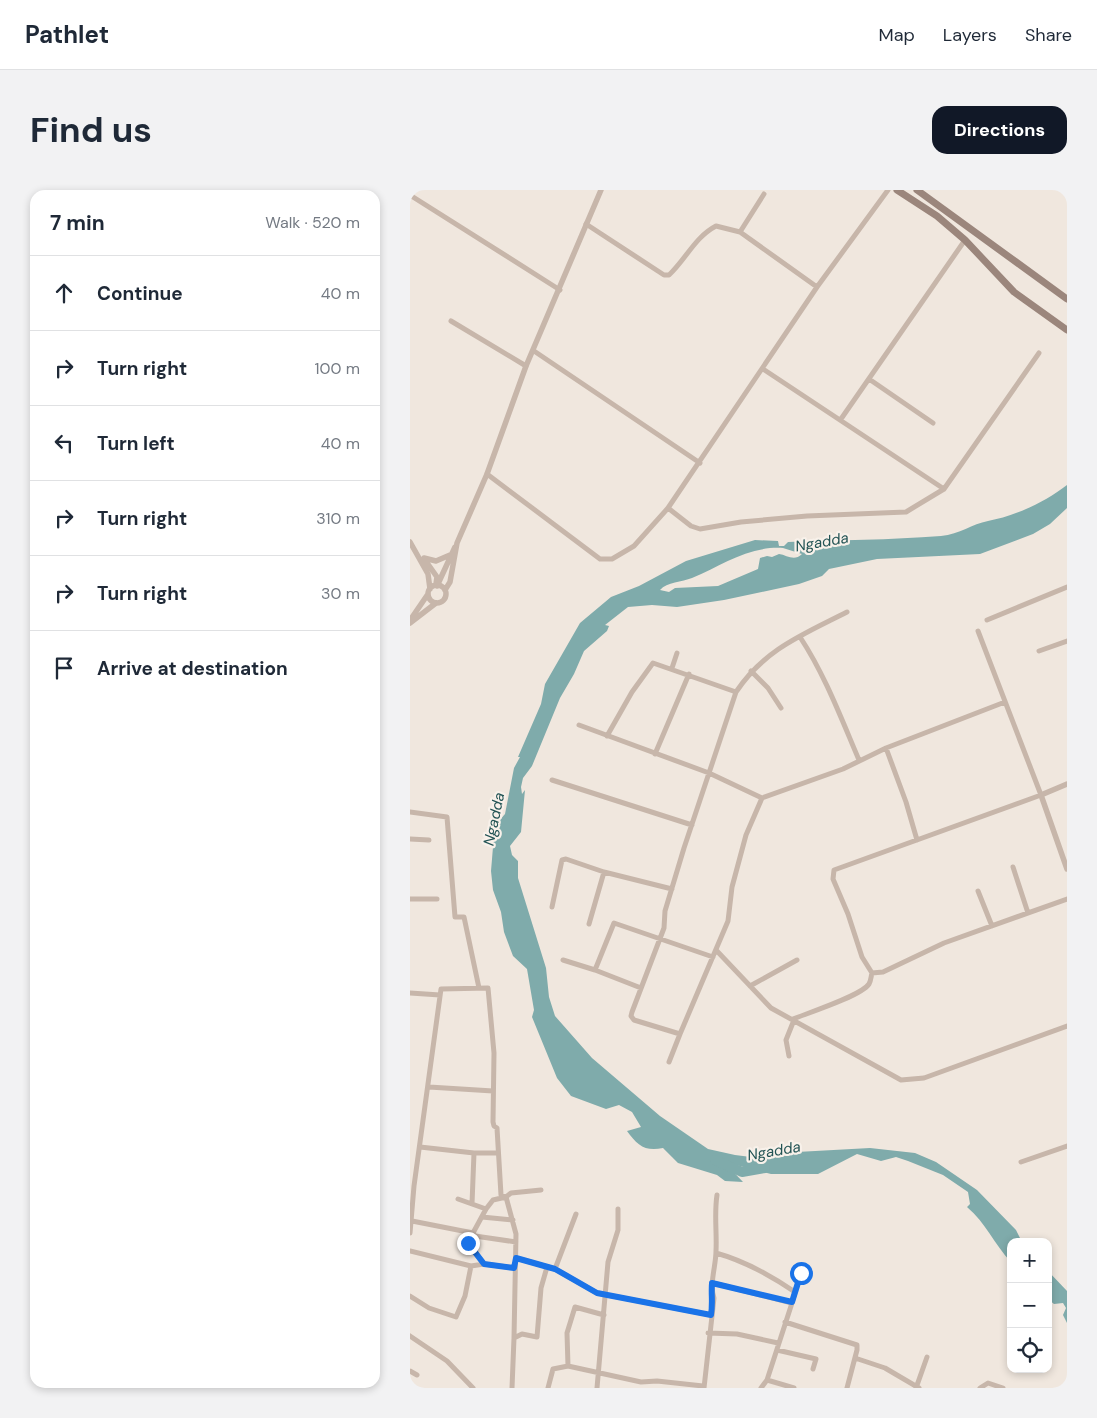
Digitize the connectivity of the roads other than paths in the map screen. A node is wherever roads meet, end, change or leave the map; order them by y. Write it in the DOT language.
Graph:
graph roads {
  1 [pos="601,190"];
  2 [pos="888,190"];
  3 [pos="898,190"];
  4 [pos="916,190"];
  5 [pos="764,194"];
  6 [pos="410,195"];
  7 [pos="586,224"];
  8 [pos="740,232"];
  9 [pos="964,240"];
  10 [pos="817,287"];
  11 [pos="560,290"];
  12 [pos="1067,299"];
  13 [pos="451,321"];
  14 [pos="1067,330"];
  15 [pos="534,351"];
  16 [pos="1038,353"];
  17 [pos="526,366"];
  18 [pos="763,369"];
  19 [pos="869,379"];
  20 [pos="841,419"];
  21 [pos="933,423"];
  22 [pos="700,463"];
  23 [pos="487,474"];
  24 [pos="944,489"];
  25 [pos="668,508"];
  26 [pos="410,542"];
  27 [pos="457,543"];
  28 [pos="416,552"];
  29 [pos="450,555"];
  30 [pos="423,557"];
  31 [pos="1067,587"];
  32 [pos="433,589"];
  33 [pos="445,590"];
  34 [pos="436,603"];
  35 [pos="847,612"];
  36 [pos="987,620"];
  37 [pos="410,622"];
  38 [pos="978,631"];
  39 [pos="800,637"];
  40 [pos="1067,641"];
  41 [pos="1039,651"];
  42 [pos="677,653"];
  43 [pos="672,668"];
  44 [pos="751,671"];
  45 [pos="689,674"];
  46 [pos="736,692"];
  47 [pos="1004,702"];
  48 [pos="781,708"];
  49 [pos="579,725"];
  50 [pos="607,736"];
  51 [pos="886,748"];
  52 [pos="655,754"];
  53 [pos="859,760"];
  54 [pos="709,773"];
  55 [pos="552,780"];
  56 [pos="1067,784"];
  57 [pos="1041,795"];
  58 [pos="762,798"];
  59 [pos="410,812"];
  60 [pos="692,825"];
  61 [pos="410,840"];
  62 [pos="429,840"];
  63 [pos="917,840"];
  64 [pos="1012,867"];
  65 [pos="1067,869"];
  66 [pos="604,872"];
  67 [pos="672,889"];
  68 [pos="978,891"];
  69 [pos="410,899"];
  70 [pos="437,899"];
  71 [pos="1067,899"];
  72 [pos="552,907"];
  73 [pos="1028,913"];
  74 [pos="589,924"];
  75 [pos="992,926"];
  76 [pos="660,937"];
  77 [pos="716,950"];
  78 [pos="713,957"];
  79 [pos="564,960"];
  80 [pos="797,960"];
  81 [pos="594,970"];
  82 [pos="872,973"];
  83 [pos="750,986"];
  84 [pos="479,988"];
  85 [pos="641,988"];
  86 [pos="410,993"];
  87 [pos="440,995"];
  88 [pos="794,1019"];
  89 [pos="1067,1026"];
  90 [pos="680,1034"];
  91 [pos="789,1056"];
  92 [pos="668,1062"];
  93 [pos="429,1087"];
  94 [pos="493,1091"];
  95 [pos="1067,1146"];
  96 [pos="420,1147"];
  97 [pos="474,1153"];
  98 [pos="498,1153"];
  99 [pos="1021,1162"];
  100 [pos="412,1186"];
  101 [pos="541,1190"];
  102 [pos="717,1195"];
  103 [pos="506,1197"];
  104 [pos="458,1199"];
  105 [pos="472,1204"];
  106 [pos="486,1209"];
  107 [pos="618,1209"];
  108 [pos="576,1214"];
  109 [pos="482,1217"];
  110 [pos="513,1220"];
  111 [pos="412,1221"];
  112 [pos="410,1233"];
  113 [pos="474,1233"];
  114 [pos="516,1242"];
  115 [pos="410,1252"];
  116 [pos="716,1253"];
  117 [pos="516,1258"];
  118 [pos="484,1264"];
  119 [pos="470,1266"];
  120 [pos="547,1267"];
  121 [pos="514,1268"];
  122 [pos="555,1269"];
  123 [pos="801,1273"];
  124 [pos="712,1283"];
  125 [pos="795,1292"];
  126 [pos="606,1294"];
  127 [pos="410,1296"];
  128 [pos="792,1302"];
  129 [pos="604,1315"];
  130 [pos="711,1315"];
  131 [pos="785,1322"];
  132 [pos="708,1333"];
  133 [pos="410,1336"];
  134 [pos="514,1338"];
  135 [pos="778,1343"];
  136 [pos="777,1350"];
  137 [pos="927,1357"];
  138 [pos="855,1358"];
  139 [pos="568,1366"];
  140 [pos="813,1369"];
  141 [pos="410,1371"];
  142 [pos="599,1372"];
  143 [pos="417,1375"];
  144 [pos="767,1380"];
  145 [pos="704,1387"];
  146 [pos="473,1388"];
  147 [pos="512,1388"];
  148 [pos="548,1388"];
  149 [pos="597,1388"];
  150 [pos="761,1388"];
  151 [pos="794,1388"];
  152 [pos="847,1388"];
  153 [pos="917,1388"];
  154 [pos="980,1388"];
  155 [pos="1003,1388"];
  1 -- 7 [label="street"];
  2 -- 10 [label="street"];
  3 -- 9 [label="main road"];
  4 -- 12 [label="main road"];
  5 -- 8 [label="street"];
  6 -- 11 [label="street"];
  7 -- 8 [label="street"];
  7 -- 11 [label="street"];
  8 -- 10 [label="street"];
  9 -- 14 [label="main road"];
  9 -- 19 [label="street"];
  10 -- 18 [label="street"];
  11 -- 15 [label="street"];
  13 -- 17 [label="street"];
  15 -- 17 [label="street"];
  15 -- 22 [label="street"];
  16 -- 24 [label="street"];
  17 -- 23 [label="street"];
  18 -- 20 [label="street"];
  18 -- 22 [label="street"];
  19 -- 20 [label="street"];
  19 -- 21 [label="street"];
  20 -- 24 [label="street"];
  22 -- 25 [label="street"];
  23 -- 25 [label="street"];
  23 -- 27 [label="street"];
  24 -- 25 [label="street"];
  26 -- 28 [label="street"];
  27 -- 29 [label="street"];
  27 -- 33 [label="street"];
  28 -- 30 [label="street"];
  28 -- 32 [label="street"];
  29 -- 30 [label="street"];
  29 -- 32 [label="street"];
  30 -- 32 [label="street"];
  31 -- 36 [label="street"];
  32 -- 33 [label="street"];
  32 -- 34 [label="street"];
  32 -- 37 [label="street"];
  33 -- 34 [label="street"];
  34 -- 37 [label="street"];
  35 -- 39 [label="street"];
  38 -- 47 [label="street"];
  39 -- 44 [label="street"];
  39 -- 53 [label="street"];
  40 -- 41 [label="street"];
  42 -- 43 [label="street"];
  43 -- 45 [label="street"];
  43 -- 50 [label="street"];
  44 -- 46 [label="street"];
  44 -- 48 [label="street"];
  45 -- 46 [label="street"];
  45 -- 52 [label="street"];
  46 -- 54 [label="street"];
  47 -- 51 [label="street"];
  47 -- 57 [label="street"];
  49 -- 50 [label="street"];
  50 -- 52 [label="street"];
  51 -- 53 [label="street"];
  51 -- 63 [label="street"];
  52 -- 54 [label="street"];
  53 -- 58 [label="street"];
  54 -- 58 [label="street"];
  54 -- 60 [label="street"];
  55 -- 60 [label="street"];
  56 -- 57 [label="street"];
  57 -- 63 [label="street"];
  57 -- 65 [label="street"];
  58 -- 77 [label="street"];
  59 -- 84 [label="street"];
  60 -- 67 [label="street"];
  61 -- 62 [label="street"];
  63 -- 82 [label="street"];
  64 -- 73 [label="street"];
  66 -- 67 [label="street"];
  66 -- 72 [label="street"];
  66 -- 74 [label="street"];
  67 -- 76 [label="street"];
  68 -- 75 [label="street"];
  69 -- 70 [label="street"];
  71 -- 73 [label="street"];
  73 -- 75 [label="street"];
  75 -- 82 [label="street"];
  76 -- 78 [label="street"];
  76 -- 81 [label="street"];
  76 -- 85 [label="street"];
  77 -- 78 [label="street"];
  77 -- 83 [label="street"];
  78 -- 90 [label="street"];
  79 -- 81 [label="street"];
  80 -- 83 [label="street"];
  81 -- 85 [label="street"];
  82 -- 88 [label="street"];
  83 -- 88 [label="street"];
  84 -- 87 [label="street"];
  84 -- 94 [label="street"];
  85 -- 90 [label="street"];
  86 -- 87 [label="street"];
  87 -- 93 [label="street"];
  88 -- 89 [label="street"];
  88 -- 91 [label="street"];
  90 -- 92 [label="street"];
  93 -- 94 [label="street"];
  93 -- 96 [label="street"];
  94 -- 98 [label="street"];
  95 -- 99 [label="street"];
  96 -- 97 [label="street"];
  96 -- 100 [label="street"];
  97 -- 98 [label="street"];
  97 -- 105 [label="street"];
  98 -- 103 [label="street"];
  100 -- 111 [label="street"];
  101 -- 103 [label="street"];
  102 -- 116 [label="street"];
  103 -- 106 [label="street"];
  103 -- 110 [label="street"];
  104 -- 105 [label="street"];
  105 -- 106 [label="street"];
  106 -- 109 [label="street"];
  107 -- 126 [label="street"];
  108 -- 122 [label="street"];
  109 -- 110 [label="street"];
  109 -- 113 [label="street"];
  110 -- 114 [label="street"];
  111 -- 112 [label="street"];
  111 -- 113 [label="street"];
  113 -- 114 [label="street"];
  113 -- 118 [label="street"];
  114 -- 117 [label="street"];
  115 -- 119 [label="street"];
  116 -- 124 [label="street"];
  116 -- 125 [label="street"];
  117 -- 120 [label="street"];
  117 -- 121 [label="street"];
  118 -- 119 [label="street"];
  118 -- 121 [label="street"];
  119 -- 127 [label="street"];
  120 -- 122 [label="street"];
  120 -- 134 [label="street"];
  121 -- 134 [label="street"];
  122 -- 126 [label="street"];
  123 -- 125 [label="street"];
  124 -- 128 [label="street"];
  124 -- 130 [label="street"];
  125 -- 128 [label="street"];
  126 -- 129 [label="street"];
  126 -- 130 [label="street"];
  128 -- 131 [label="street"];
  129 -- 139 [label="street"];
  129 -- 142 [label="street"];
  130 -- 132 [label="street"];
  131 -- 135 [label="street"];
  131 -- 138 [label="street"];
  132 -- 135 [label="street"];
  132 -- 145 [label="street"];
  133 -- 146 [label="street"];
  134 -- 147 [label="street"];
  135 -- 136 [label="street"];
  136 -- 140 [label="street"];
  136 -- 144 [label="street"];
  137 -- 153 [label="street"];
  138 -- 152 [label="street"];
  138 -- 153 [label="street"];
  139 -- 142 [label="street"];
  139 -- 148 [label="street"];
  141 -- 143 [label="street"];
  142 -- 145 [label="street"];
  142 -- 149 [label="street"];
  144 -- 150 [label="street"];
  144 -- 151 [label="street"];
  154 -- 155 [label="street"];
}
